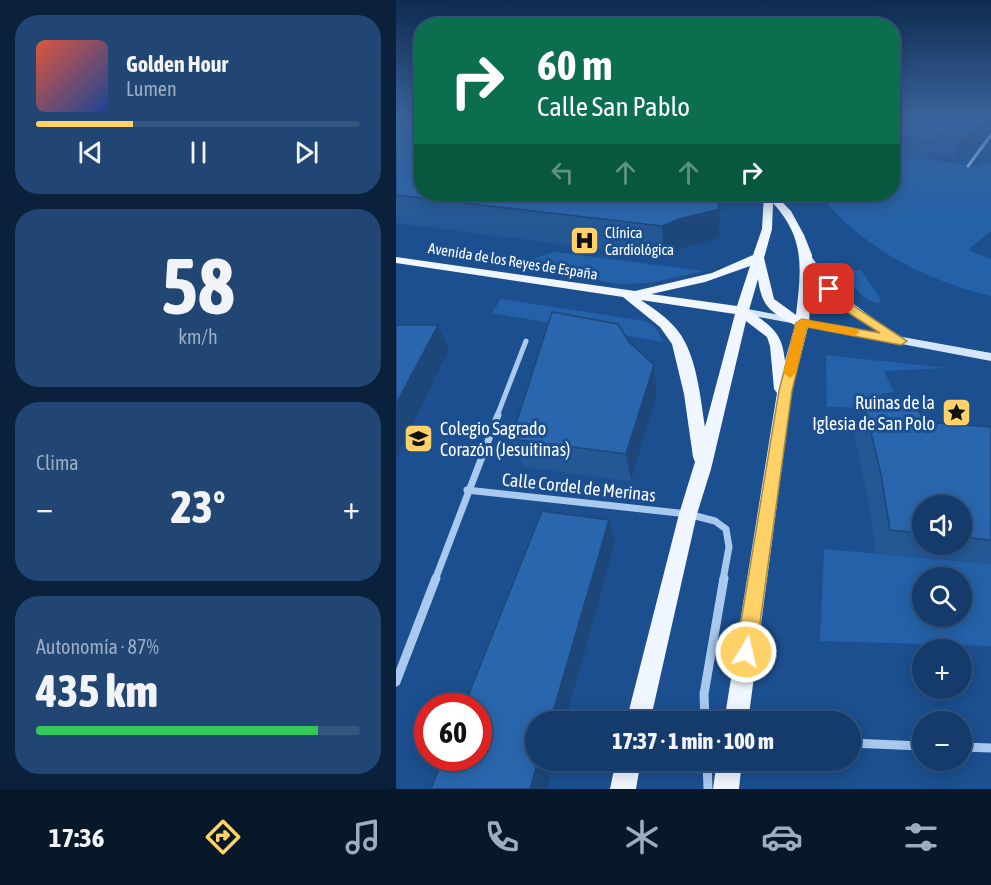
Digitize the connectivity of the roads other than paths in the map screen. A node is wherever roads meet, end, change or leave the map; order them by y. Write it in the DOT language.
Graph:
graph roads {
  1 [pos="979,152"];
  2 [pos="968,166"];
  3 [pos="769,201"];
  4 [pos="776,201"];
  5 [pos="806,255"];
  6 [pos="759,257"];
  7 [pos="396,260"];
  8 [pos="626,294"];
  9 [pos="742,311"];
  10 [pos="802,323"];
  11 [pos="526,340"];
  12 [pos="901,341"];
  13 [pos="958,352"];
  14 [pos="991,357"];
  15 [pos="991,366"];
  16 [pos="783,407"];
  17 [pos="702,469"];
  18 [pos="467,490"];
  19 [pos="688,514"];
  20 [pos="396,682"];
  21 [pos="641,711"];
  22 [pos="705,711"];
  23 [pos="738,711"];
  24 [pos="861,743"];
  25 [pos="912,746"];
  26 [pos="972,747"];
  27 [pos="991,748"];
  28 [pos="627,771"];
  29 [pos="707,771"];
  30 [pos="728,771"];
  31 [pos="623,789"];
  32 [pos="708,789"];
  33 [pos="726,789"];
  1 -- 2 [label="street"];
  3 -- 6 [label="main road"];
  4 -- 5 [label="main road"];
  5 -- 10 [label="main road"];
  5 -- 12 [label="main road"];
  6 -- 8 [label="main road"];
  6 -- 9 [label="main road"];
  6 -- 10 [label="main road"];
  7 -- 8 [label="main road, Avenida de los Reyes de España"];
  8 -- 9 [label="main road, Avenida de los Reyes de España"];
  8 -- 17 [label="main road, Avenida de los Reyes de España"];
  9 -- 10 [label="main road"];
  9 -- 16 [label="main road"];
  9 -- 17 [label="main road"];
  10 -- 12 [label="main road"];
  10 -- 16 [label="main road"];
  11 -- 18 [label="street, Calle Cordel de Merinas"];
  12 -- 13 [label="main road"];
  13 -- 14 [label="main road"];
  13 -- 15 [label="main road"];
  16 -- 23 [label="main road"];
  17 -- 19 [label="main road"];
  18 -- 19 [label="street, Calle Cordel de Merinas"];
  18 -- 20 [label="street, Calle Cordel de Merinas"];
  19 -- 21 [label="main road"];
  19 -- 22 [label="street, Calle Cordel de Merinas"];
  24 -- 25 [label="street"];
  26 -- 27 [label="street"];
  28 -- 31 [label="main road"];
  29 -- 32 [label="street"];
  30 -- 33 [label="main road"];
}
